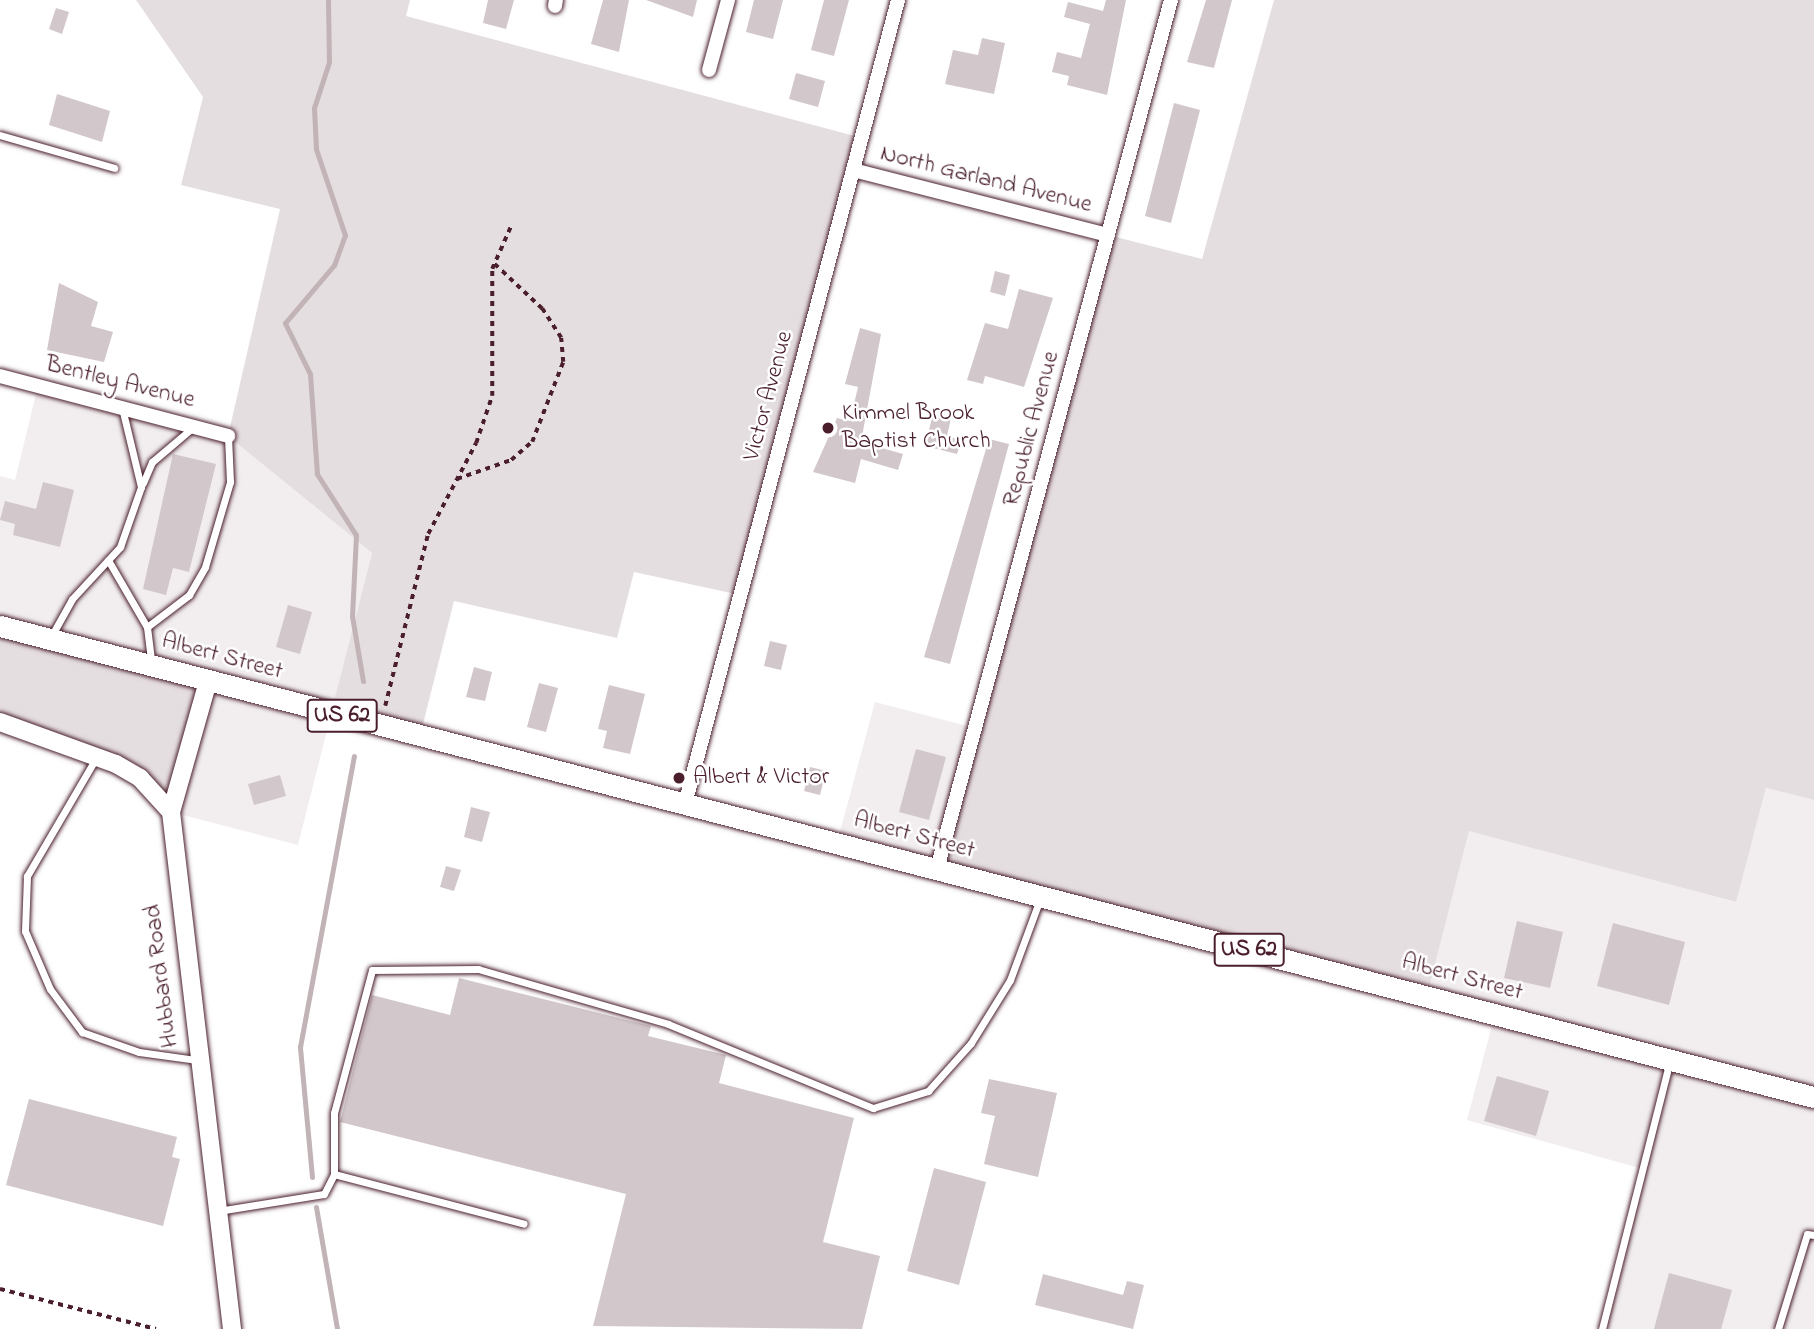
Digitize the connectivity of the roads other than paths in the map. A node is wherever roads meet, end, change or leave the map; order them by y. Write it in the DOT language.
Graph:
graph roads {
  1 [pos="728,0"];
  2 [pos="898,0"];
  3 [pos="1171,0"];
  4 [pos="709,70"];
  5 [pos="0,135"];
  6 [pos="114,168"];
  7 [pos="853,170"];
  8 [pos="1108,235"];
  9 [pos="0,376"];
  10 [pos="121,406"];
  11 [pos="194,426"];
  12 [pos="228,436"];
  13 [pos="141,487"];
  14 [pos="108,561"];
  15 [pos="0,626"];
  16 [pos="147,627"];
  17 [pos="50,639"];
  18 [pos="152,666"];
  19 [pos="208,681"];
  20 [pos="0,722"];
  21 [pos="97,757"];
  22 [pos="685,804"];
  23 [pos="171,812"];
  24 [pos="937,869"];
  25 [pos="1041,896"];
  26 [pos="1671,1059"];
  27 [pos="197,1060"];
  28 [pos="1814,1097"];
  29 [pos="334,1174"];
  30 [pos="217,1211"];
  31 [pos="524,1224"];
  32 [pos="1814,1236"];
  33 [pos="232,1329"];
  34 [pos="1602,1329"];
  35 [pos="1778,1329"];
  1 -- 4 [label="street"];
  2 -- 7 [label="street, Victor Avenue"];
  3 -- 8 [label="street, Republic Avenue"];
  5 -- 6 [label="lane"];
  7 -- 8 [label="street, North Garland Avenue"];
  7 -- 22 [label="street, Victor Avenue"];
  8 -- 24 [label="street, Republic Avenue"];
  9 -- 10 [label="street, Bentley Avenue"];
  10 -- 11 [label="street, Bentley Avenue"];
  10 -- 13 [label="lane"];
  11 -- 12 [label="street, Bentley Avenue"];
  11 -- 13 [label="lane"];
  12 -- 16 [label="lane"];
  13 -- 14 [label="lane"];
  14 -- 16 [label="lane"];
  14 -- 17 [label="lane"];
  15 -- 17 [label="main road, Albert Street / US 62"];
  16 -- 18 [label="lane"];
  17 -- 18 [label="main road, Albert Street / US 62"];
  18 -- 19 [label="main road, Albert Street / US 62"];
  19 -- 22 [label="main road, Albert Street / US 62"];
  19 -- 23 [label="street"];
  20 -- 21 [label="street"];
  21 -- 23 [label="street"];
  21 -- 27 [label="lane"];
  22 -- 24 [label="main road, Albert Street / US 62"];
  23 -- 27 [label="street, Hubbard Road"];
  24 -- 25 [label="main road, Albert Street / US 62"];
  25 -- 26 [label="main road, Albert Street / US 62"];
  25 -- 29 [label="lane"];
  26 -- 28 [label="main road, Albert Street / US 62"];
  26 -- 34 [label="lane"];
  27 -- 30 [label="street, Hubbard Road"];
  29 -- 30 [label="lane"];
  29 -- 31 [label="lane"];
  30 -- 33 [label="street, Hubbard Road"];
  32 -- 35 [label="lane"];
}
